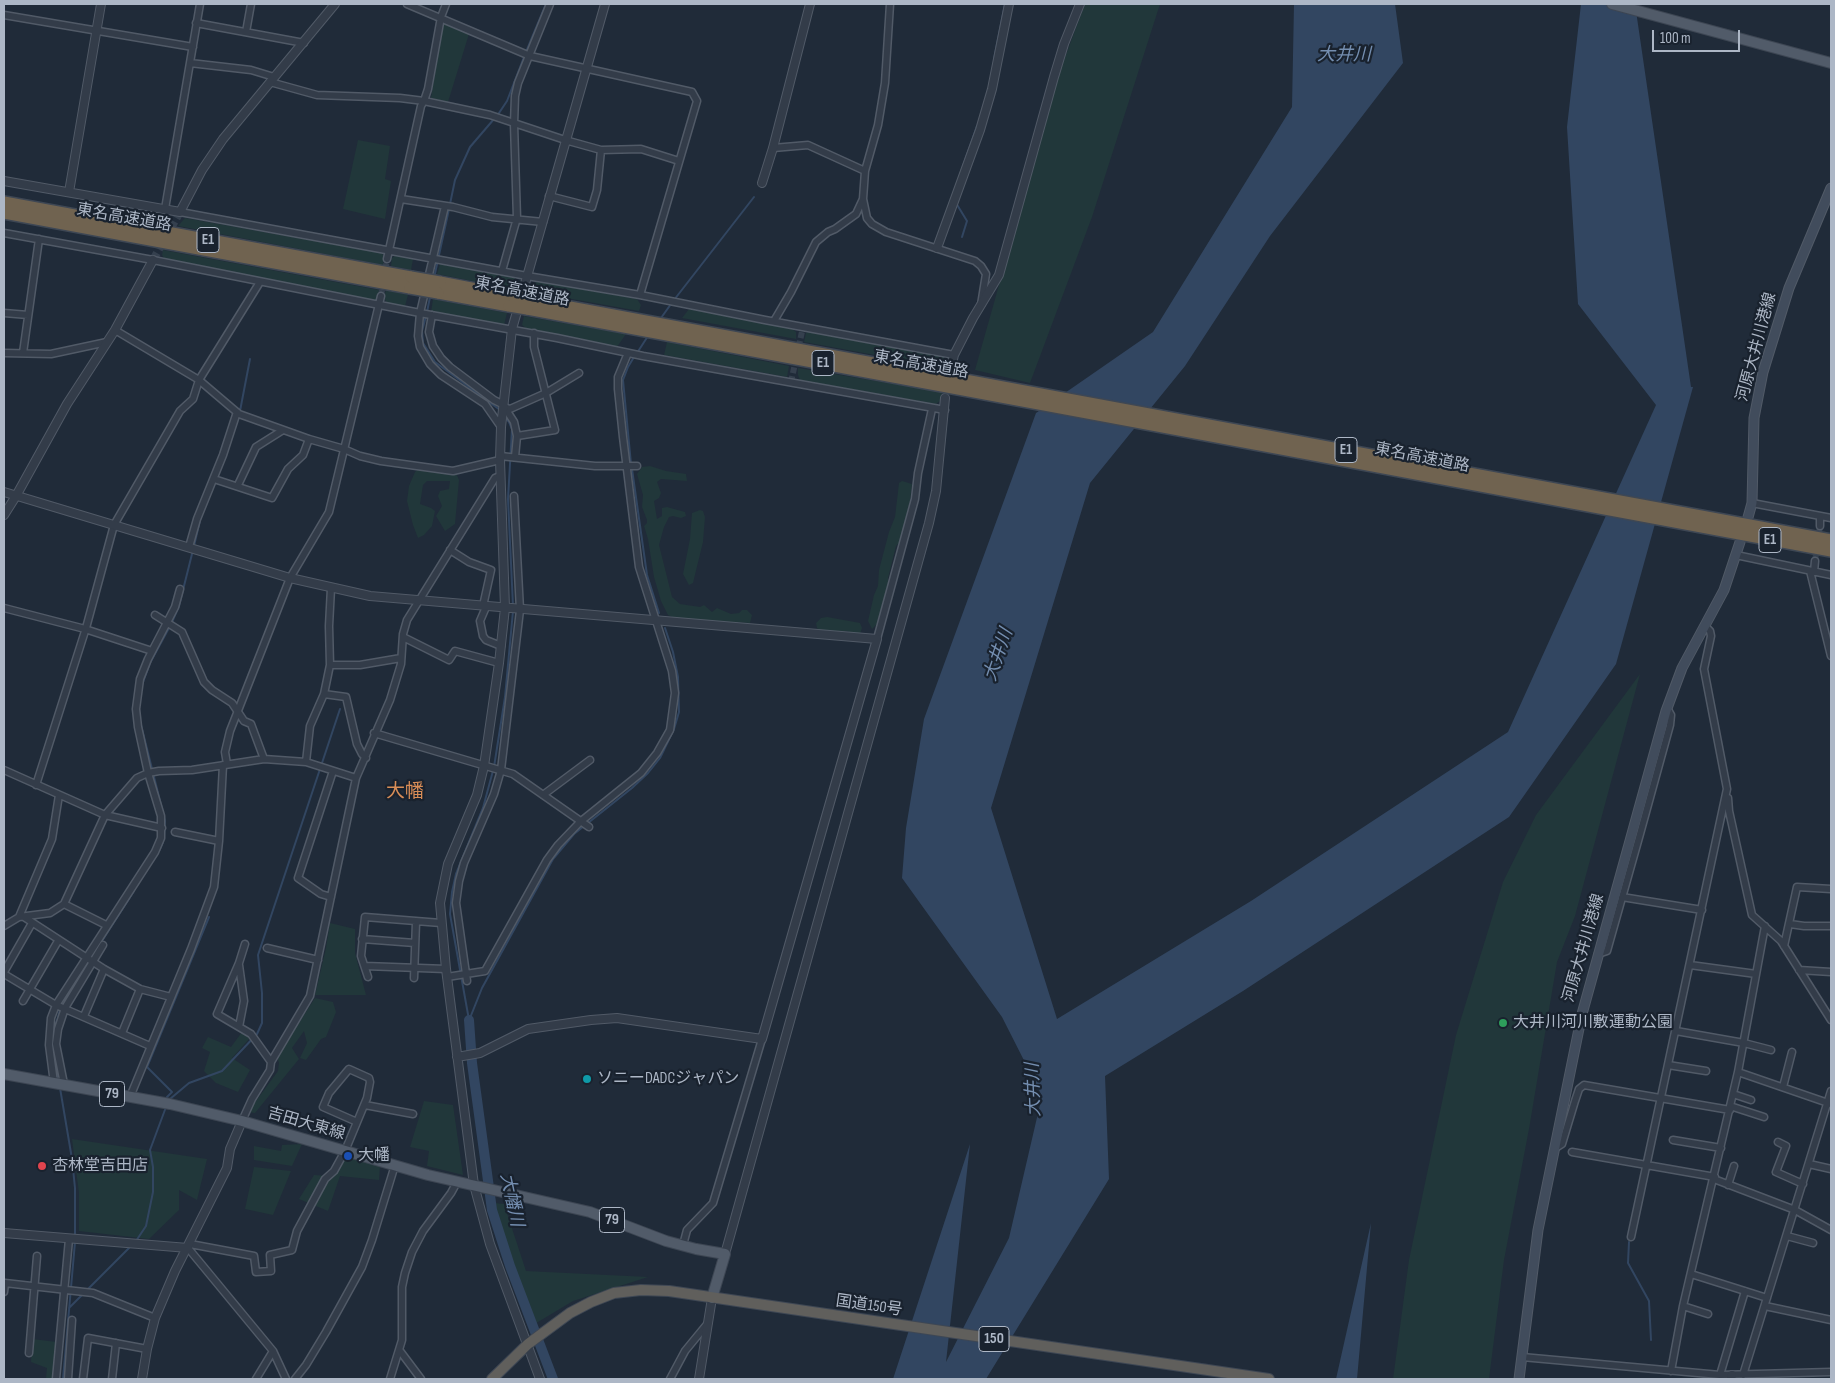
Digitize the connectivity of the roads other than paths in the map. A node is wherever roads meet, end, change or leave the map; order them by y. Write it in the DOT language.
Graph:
graph roads {
  1 [pos="101,4"];
  2 [pos="200,4"];
  3 [pos="252,4"];
  4 [pos="334,4"];
  5 [pos="407,4"];
  6 [pos="446,4"];
  7 [pos="550,4"];
  8 [pos="605,4"];
  9 [pos="810,4"];
  10 [pos="890,4"];
  11 [pos="1009,4"];
  12 [pos="1080,4"];
  13 [pos="1612,4"];
  14 [pos="4,15"];
  15 [pos="441,17"];
  16 [pos="196,24"];
  17 [pos="97,30"];
  18 [pos="246,32"];
  19 [pos="304,43"];
  20 [pos="192,47"];
  21 [pos="530,56"];
  22 [pos="190,63"];
  23 [pos="1831,63"];
  24 [pos="585,69"];
  25 [pos="272,80"];
  26 [pos="424,101"];
  27 [pos="514,124"];
  28 [pos="565,140"];
  29 [pos="773,148"];
  30 [pos="601,150"];
  31 [pos="679,161"];
  32 [pos="866,171"];
  33 [pos="4,181"];
  34 [pos="762,183"];
  35 [pos="1831,188"];
  36 [pos="69,192"];
  37 [pos="549,196"];
  38 [pos="401,199"];
  39 [pos="863,199"];
  40 [pos="4,202"];
  41 [pos="448,206"];
  42 [pos="166,209"];
  43 [pos="180,212"];
  44 [pos="4,214"];
  45 [pos="517,218"];
  46 [pos="543,222"];
  47 [pos="4,233"];
  48 [pos="39,239"];
  49 [pos="937,248"];
  50 [pos="389,250"];
  51 [pos="388,259"];
  52 [pos="433,259"];
  53 [pos="153,260"];
  54 [pos="502,271"];
  55 [pos="528,276"];
  56 [pos="260,282"];
  57 [pos="411,282"];
  58 [pos="640,295"];
  59 [pos="381,296"];
  60 [pos="380,304"];
  61 [pos="981,305"];
  62 [pos="4,313"];
  63 [pos="421,313"];
  64 [pos="28,315"];
  65 [pos="431,315"];
  66 [pos="774,321"];
  67 [pos="633,323"];
  68 [pos="512,329"];
  69 [pos="115,330"];
  70 [pos="534,333"];
  71 [pos="107,342"];
  72 [pos="4,353"];
  73 [pos="23,353"];
  74 [pos="630,353"];
  75 [pos="954,355"];
  76 [pos="952,364"];
  77 [pos="579,373"];
  78 [pos="199,380"];
  79 [pos="978,387"];
  80 [pos="546,393"];
  81 [pos="945,398"];
  82 [pos="504,406"];
  83 [pos="932,409"];
  84 [pos="944,410"];
  85 [pos="240,414"];
  86 [pos="501,427"];
  87 [pos="283,430"];
  88 [pos="517,436"];
  89 [pos="309,439"];
  90 [pos="344,449"];
  91 [pos="507,457"];
  92 [pos="636,466"];
  93 [pos="627,467"];
  94 [pos="500,476"];
  95 [pos="216,479"];
  96 [pos="238,485"];
  97 [pos="4,492"];
  98 [pos="16,496"];
  99 [pos="514,496"];
  100 [pos="1752,502"];
  101 [pos="4,515"];
  102 [pos="1820,516"];
  103 [pos="1831,518"];
  104 [pos="1747,521"];
  105 [pos="1711,523"];
  106 [pos="114,525"];
  107 [pos="1820,526"];
  108 [pos="1831,540"];
  109 [pos="1740,542"];
  110 [pos="192,548"];
  111 [pos="450,550"];
  112 [pos="1831,552"];
  113 [pos="1736,556"];
  114 [pos="1815,561"];
  115 [pos="1812,572"];
  116 [pos="1831,575"];
  117 [pos="290,578"];
  118 [pos="331,588"];
  119 [pos="180,589"];
  120 [pos="418,601"];
  121 [pos="484,606"];
  122 [pos="4,608"];
  123 [pos="505,608"];
  124 [pos="520,610"];
  125 [pos="155,616"];
  126 [pos="656,621"];
  127 [pos="168,622"];
  128 [pos="1705,626"];
  129 [pos="85,629"];
  130 [pos="403,637"];
  131 [pos="877,639"];
  132 [pos="501,646"];
  133 [pos="152,651"];
  134 [pos="1831,656"];
  135 [pos="401,658"];
  136 [pos="499,663"];
  137 [pos="330,665"];
  138 [pos="324,694"];
  139 [pos="1667,708"];
  140 [pos="237,710"];
  141 [pos="374,733"];
  142 [pos="366,758"];
  143 [pos="264,759"];
  144 [pos="590,760"];
  145 [pos="306,762"];
  146 [pos="225,764"];
  147 [pos="487,767"];
  148 [pos="4,770"];
  149 [pos="499,770"];
  150 [pos="333,771"];
  151 [pos="149,773"];
  152 [pos="356,778"];
  153 [pos="36,785"];
  154 [pos="1727,789"];
  155 [pos="59,795"];
  156 [pos="542,795"];
  157 [pos="105,815"];
  158 [pos="581,822"];
  159 [pos="589,827"];
  160 [pos="162,828"];
  161 [pos="175,832"];
  162 [pos="219,841"];
  163 [pos="1831,889"];
  164 [pos="331,897"];
  165 [pos="1622,897"];
  166 [pos="64,904"];
  167 [pos="1698,909"];
  168 [pos="21,917"];
  169 [pos="416,922"];
  170 [pos="32,923"];
  171 [pos="441,923"];
  172 [pos="1790,924"];
  173 [pos="106,925"];
  174 [pos="4,926"];
  175 [pos="1765,926"];
  176 [pos="1831,926"];
  177 [pos="362,939"];
  178 [pos="58,941"];
  179 [pos="415,942"];
  180 [pos="245,944"];
  181 [pos="103,945"];
  182 [pos="1784,946"];
  183 [pos="267,948"];
  184 [pos="1598,954"];
  185 [pos="89,960"];
  186 [pos="318,960"];
  187 [pos="239,963"];
  188 [pos="1690,965"];
  189 [pos="365,966"];
  190 [pos="414,967"];
  191 [pos="104,969"];
  192 [pos="1799,970"];
  193 [pos="1831,972"];
  194 [pos="4,973"];
  195 [pos="447,973"];
  196 [pos="1756,974"];
  197 [pos="466,976"];
  198 [pos="368,977"];
  199 [pos="414,978"];
  200 [pos="30,989"];
  201 [pos="140,989"];
  202 [pos="171,997"];
  203 [pos="23,1001"];
  204 [pos="61,1006"];
  205 [pos="84,1016"];
  206 [pos="1831,1020"];
  207 [pos="239,1027"];
  208 [pos="1676,1030"];
  209 [pos="122,1033"];
  210 [pos="762,1039"];
  211 [pos="1744,1042"];
  212 [pos="150,1046"];
  213 [pos="1772,1050"];
  214 [pos="1792,1052"];
  215 [pos="461,1056"];
  216 [pos="271,1062"];
  217 [pos="1668,1066"];
  218 [pos="1706,1071"];
  219 [pos="1738,1072"];
  220 [pos="4,1074"];
  221 [pos="59,1084"];
  222 [pos="1783,1087"];
  223 [pos="1831,1091"];
  224 [pos="1733,1094"];
  225 [pos="130,1097"];
  226 [pos="1661,1099"];
  227 [pos="1752,1100"];
  228 [pos="1829,1103"];
  229 [pos="365,1105"];
  230 [pos="1730,1108"];
  231 [pos="413,1114"];
  232 [pos="1764,1116"];
  233 [pos="242,1121"];
  234 [pos="357,1122"];
  235 [pos="1788,1138"];
  236 [pos="1673,1140"];
  237 [pos="1778,1142"];
  238 [pos="1786,1146"];
  239 [pos="1721,1148"];
  240 [pos="1553,1150"];
  241 [pos="345,1151"];
  242 [pos="1572,1152"];
  243 [pos="1809,1164"];
  244 [pos="395,1165"];
  245 [pos="1646,1165"];
  246 [pos="1734,1166"];
  247 [pos="1831,1169"];
  248 [pos="1714,1178"];
  249 [pos="457,1182"];
  250 [pos="1803,1184"];
  251 [pos="474,1185"];
  252 [pos="1728,1185"];
  253 [pos="1795,1210"];
  254 [pos="1831,1230"];
  255 [pos="4,1233"];
  256 [pos="1787,1236"];
  257 [pos="1631,1238"];
  258 [pos="73,1239"];
  259 [pos="1813,1243"];
  260 [pos="189,1246"];
  261 [pos="683,1246"];
  262 [pos="725,1254"];
  263 [pos="37,1256"];
  264 [pos="1691,1274"];
  265 [pos="34,1286"];
  266 [pos="65,1289"];
  267 [pos="1745,1291"];
  268 [pos="4,1292"];
  269 [pos="716,1298"];
  270 [pos="1768,1298"];
  271 [pos="1683,1306"];
  272 [pos="1765,1306"];
  273 [pos="1708,1314"];
  274 [pos="155,1318"];
  275 [pos="72,1320"];
  276 [pos="1831,1320"];
  277 [pos="709,1321"];
  278 [pos="116,1343"];
  279 [pos="528,1344"];
  280 [pos="147,1349"];
  281 [pos="400,1351"];
  282 [pos="273,1352"];
  283 [pos="29,1353"];
  284 [pos="1522,1356"];
  285 [pos="1671,1371"];
  286 [pos="1831,1372"];
  287 [pos="1720,1375"];
  288 [pos="1743,1375"];
  289 [pos="1732,1377"];
  290 [pos="56,1379"];
  291 [pos="68,1379"];
  292 [pos="83,1379"];
  293 [pos="112,1379"];
  294 [pos="142,1379"];
  295 [pos="256,1379"];
  296 [pos="286,1379"];
  297 [pos="295,1379"];
  298 [pos="390,1379"];
  299 [pos="420,1379"];
  300 [pos="492,1379"];
  301 [pos="540,1379"];
  302 [pos="670,1379"];
  303 [pos="699,1379"];
  304 [pos="1269,1379"];
  305 [pos="1519,1379"];
  1 -- 17 [label="street"];
  2 -- 16 [label="street"];
  3 -- 18 [label="street"];
  4 -- 19 [label="street"];
  5 -- 15 [label="street"];
  6 -- 15 [label="street"];
  7 -- 21 [label="street"];
  8 -- 24 [label="street"];
  9 -- 29 [label="street"];
  10 -- 32 [label="street"];
  11 -- 49 [label="street"];
  12 -- 61 [label="street"];
  13 -- 23 [label="main road"];
  14 -- 17 [label="street"];
  15 -- 21 [label="street"];
  15 -- 26 [label="street"];
  16 -- 18 [label="street"];
  16 -- 20 [label="street"];
  17 -- 20 [label="street"];
  17 -- 36 [label="street"];
  18 -- 19 [label="street"];
  19 -- 25 [label="street"];
  20 -- 22 [label="street"];
  21 -- 24 [label="street"];
  21 -- 27 [label="street"];
  22 -- 25 [label="street"];
  22 -- 42 [label="street"];
  24 -- 28 [label="street"];
  24 -- 31 [label="street"];
  25 -- 26 [label="street"];
  25 -- 43 [label="street"];
  26 -- 27 [label="street"];
  26 -- 38 [label="street"];
  27 -- 28 [label="street"];
  27 -- 45 [label="street"];
  28 -- 30 [label="street"];
  28 -- 37 [label="street"];
  29 -- 32 [label="street"];
  29 -- 34 [label="street"];
  30 -- 31 [label="street"];
  30 -- 37 [label="street"];
  31 -- 58 [label="street"];
  32 -- 39 [label="street"];
  33 -- 36 [label="street"];
  35 -- 100 [label="main road, 河原大井川港線"];
  36 -- 42 [label="street"];
  37 -- 46 [label="street"];
  38 -- 41 [label="street"];
  38 -- 50 [label="street"];
  39 -- 49 [label="street"];
  39 -- 66 [label="street"];
  40 -- 57 [label="highway, 東名高速道路 / E1"];
  41 -- 45 [label="street"];
  41 -- 52 [label="street"];
  42 -- 43 [label="street"];
  43 -- 50 [label="street"];
  44 -- 57 [label="highway, 東名高速道路 / E1"];
  45 -- 46 [label="street"];
  45 -- 54 [label="street"];
  46 -- 55 [label="street"];
  47 -- 48 [label="street"];
  48 -- 53 [label="street"];
  48 -- 64 [label="street"];
  49 -- 61 [label="street"];
  50 -- 51 [label="street"];
  50 -- 52 [label="street"];
  52 -- 54 [label="street"];
  52 -- 63 [label="street"];
  53 -- 56 [label="street"];
  53 -- 69 [label="street"];
  54 -- 55 [label="street"];
  55 -- 58 [label="street"];
  55 -- 68 [label="street"];
  56 -- 60 [label="street"];
  56 -- 78 [label="street"];
  57 -- 67 [label="highway, 東名高速道路 / E1, bridge"];
  58 -- 66 [label="street"];
  59 -- 60 [label="street"];
  60 -- 63 [label="street"];
  60 -- 90 [label="street"];
  61 -- 75 [label="street"];
  62 -- 64 [label="street"];
  63 -- 65 [label="street"];
  63 -- 86 [label="street"];
  64 -- 73 [label="street"];
  65 -- 68 [label="street"];
  65 -- 82 [label="street"];
  66 -- 75 [label="street"];
  67 -- 79 [label="highway, 東名高速道路 / E1"];
  67 -- 79 [label="highway, 東名高速道路 / E1"];
  68 -- 70 [label="street"];
  68 -- 82 [label="street"];
  69 -- 71 [label="street"];
  69 -- 78 [label="street"];
  70 -- 74 [label="street"];
  70 -- 80 [label="street"];
  71 -- 73 [label="street"];
  71 -- 98 [label="street"];
  72 -- 73 [label="street"];
  74 -- 83 [label="street"];
  74 -- 93 [label="street"];
  75 -- 76 [label="street"];
  77 -- 80 [label="street"];
  78 -- 85 [label="street"];
  78 -- 106 [label="street"];
  79 -- 105 [label="highway, 東名高速道路 / E1"];
  80 -- 82 [label="street"];
  80 -- 88 [label="street"];
  81 -- 84 [label="street"];
  82 -- 86 [label="street"];
  82 -- 88 [label="street"];
  83 -- 84 [label="street"];
  83 -- 131 [label="street"];
  84 -- 262 [label="street"];
  85 -- 87 [label="street"];
  85 -- 95 [label="street"];
  86 -- 91 [label="street"];
  87 -- 89 [label="street"];
  87 -- 96 [label="street"];
  88 -- 91 [label="street"];
  89 -- 90 [label="street"];
  89 -- 96 [label="street"];
  90 -- 91 [label="street"];
  90 -- 117 [label="street"];
  91 -- 93 [label="street"];
  91 -- 94 [label="street"];
  92 -- 93 [label="street"];
  93 -- 126 [label="street"];
  94 -- 111 [label="street"];
  94 -- 123 [label="street"];
  95 -- 96 [label="street"];
  95 -- 110 [label="street"];
  97 -- 98 [label="street"];
  98 -- 101 [label="street"];
  98 -- 106 [label="street"];
  99 -- 124 [label="street"];
  100 -- 102 [label="street"];
  100 -- 104 [label="main road, 河原大井川港線"];
  102 -- 103 [label="street"];
  102 -- 107 [label="street"];
  105 -- 108 [label="highway, 東名高速道路 / E1"];
  105 -- 112 [label="highway, 東名高速道路 / E1"];
  106 -- 110 [label="street"];
  106 -- 129 [label="street"];
  109 -- 113 [label="main road, 河原大井川港線"];
  110 -- 117 [label="street"];
  111 -- 120 [label="street"];
  111 -- 121 [label="street"];
  113 -- 115 [label="street"];
  113 -- 128 [label="main road, 河原大井川港線"];
  114 -- 115 [label="street"];
  115 -- 116 [label="street"];
  115 -- 134 [label="street"];
  117 -- 118 [label="street"];
  117 -- 140 [label="street"];
  118 -- 120 [label="street"];
  118 -- 137 [label="street"];
  119 -- 127 [label="street"];
  120 -- 121 [label="street"];
  120 -- 130 [label="street"];
  121 -- 123 [label="street"];
  121 -- 132 [label="street"];
  122 -- 129 [label="street"];
  123 -- 124 [label="street"];
  123 -- 132 [label="street"];
  124 -- 126 [label="street"];
  124 -- 149 [label="street"];
  125 -- 127 [label="street"];
  126 -- 131 [label="street"];
  126 -- 158 [label="street"];
  127 -- 133 [label="street"];
  127 -- 140 [label="street"];
  128 -- 139 [label="main road, 河原大井川港線"];
  128 -- 154 [label="street"];
  129 -- 133 [label="street"];
  129 -- 153 [label="street"];
  130 -- 135 [label="street"];
  130 -- 136 [label="street"];
  131 -- 210 [label="street"];
  132 -- 136 [label="street"];
  133 -- 151 [label="street"];
  135 -- 137 [label="street"];
  135 -- 141 [label="street"];
  136 -- 147 [label="street"];
  137 -- 138 [label="street"];
  138 -- 142 [label="street"];
  138 -- 145 [label="street"];
  139 -- 165 [label="street"];
  139 -- 184 [label="main road, 河原大井川港線"];
  140 -- 143 [label="street"];
  140 -- 146 [label="street"];
  141 -- 142 [label="street"];
  141 -- 147 [label="street"];
  142 -- 152 [label="street"];
  143 -- 145 [label="street"];
  143 -- 146 [label="street"];
  144 -- 156 [label="street"];
  145 -- 150 [label="street"];
  146 -- 151 [label="street"];
  146 -- 162 [label="street"];
  147 -- 149 [label="street"];
  147 -- 171 [label="street"];
  148 -- 153 [label="street"];
  149 -- 156 [label="street"];
  149 -- 197 [label="street"];
  150 -- 152 [label="street"];
  150 -- 164 [label="street"];
  151 -- 157 [label="street"];
  151 -- 160 [label="street"];
  152 -- 164 [label="street"];
  153 -- 155 [label="street"];
  154 -- 167 [label="street"];
  154 -- 175 [label="street"];
  155 -- 157 [label="street"];
  155 -- 168 [label="street"];
  156 -- 158 [label="street"];
  157 -- 160 [label="street"];
  157 -- 166 [label="street"];
  158 -- 159 [label="street"];
  158 -- 197 [label="street"];
  160 -- 173 [label="street"];
  161 -- 162 [label="street"];
  162 -- 202 [label="street"];
  163 -- 172 [label="street"];
  164 -- 186 [label="street"];
  165 -- 167 [label="street"];
  165 -- 184 [label="street"];
  166 -- 168 [label="street"];
  166 -- 173 [label="street"];
  167 -- 188 [label="street"];
  168 -- 170 [label="street"];
  168 -- 174 [label="street"];
  169 -- 171 [label="street"];
  169 -- 177 [label="street"];
  169 -- 179 [label="street"];
  170 -- 178 [label="street"];
  170 -- 194 [label="street"];
  171 -- 195 [label="street"];
  172 -- 176 [label="street"];
  172 -- 182 [label="street"];
  173 -- 185 [label="street"];
  175 -- 182 [label="street"];
  175 -- 196 [label="street"];
  177 -- 179 [label="street"];
  177 -- 189 [label="street"];
  178 -- 185 [label="street"];
  178 -- 200 [label="street"];
  179 -- 190 [label="street"];
  180 -- 187 [label="street"];
  181 -- 185 [label="street"];
  182 -- 192 [label="street"];
  183 -- 186 [label="street"];
  184 -- 240 [label="main road, 河原大井川港線"];
  185 -- 191 [label="street"];
  185 -- 204 [label="street"];
  186 -- 216 [label="street"];
  187 -- 207 [label="street"];
  187 -- 207 [label="street"];
  188 -- 196 [label="street"];
  188 -- 208 [label="street"];
  189 -- 190 [label="street"];
  189 -- 198 [label="street"];
  190 -- 195 [label="street"];
  190 -- 199 [label="street"];
  191 -- 201 [label="street"];
  191 -- 205 [label="street"];
  192 -- 193 [label="street"];
  192 -- 206 [label="street"];
  194 -- 200 [label="street"];
  195 -- 197 [label="street"];
  195 -- 215 [label="street"];
  196 -- 211 [label="street"];
  200 -- 203 [label="street"];
  200 -- 204 [label="street"];
  201 -- 202 [label="street"];
  201 -- 209 [label="street"];
  202 -- 212 [label="street"];
  204 -- 205 [label="street"];
  204 -- 221 [label="street"];
  204 -- 221 [label="street"];
  205 -- 209 [label="street"];
  207 -- 216 [label="street"];
  208 -- 211 [label="street"];
  208 -- 217 [label="street"];
  209 -- 212 [label="street"];
  210 -- 215 [label="street"];
  210 -- 261 [label="street"];
  211 -- 213 [label="street"];
  211 -- 219 [label="street"];
  212 -- 225 [label="street"];
  214 -- 222 [label="street"];
  215 -- 251 [label="street"];
  216 -- 233 [label="street"];
  217 -- 218 [label="street"];
  217 -- 226 [label="street"];
  219 -- 222 [label="street"];
  219 -- 224 [label="street"];
  220 -- 221 [label="main road, 吉田大東線 / 79"];
  221 -- 225 [label="main road, 吉田大東線 / 79"];
  222 -- 228 [label="street"];
  223 -- 228 [label="street"];
  224 -- 227 [label="street"];
  224 -- 230 [label="street"];
  225 -- 233 [label="main road, 吉田大東線 / 79"];
  226 -- 230 [label="street"];
  226 -- 240 [label="street"];
  226 -- 245 [label="street"];
  228 -- 243 [label="street"];
  229 -- 231 [label="street"];
  229 -- 234 [label="street"];
  229 -- 234 [label="street"];
  230 -- 232 [label="street"];
  230 -- 239 [label="street"];
  233 -- 241 [label="main road, 吉田大東線 / 79"];
  233 -- 260 [label="street"];
  234 -- 241 [label="street"];
  235 -- 238 [label="street"];
  236 -- 239 [label="street"];
  237 -- 238 [label="street"];
  238 -- 250 [label="street"];
  239 -- 248 [label="street"];
  240 -- 284 [label="main road, 河原大井川港線"];
  241 -- 244 [label="main road, 吉田大東線 / 79"];
  241 -- 260 [label="street"];
  242 -- 245 [label="street"];
  243 -- 247 [label="street"];
  243 -- 250 [label="street"];
  244 -- 249 [label="main road, 吉田大東線 / 79"];
  244 -- 297 [label="street"];
  245 -- 248 [label="street"];
  245 -- 257 [label="street"];
  246 -- 252 [label="street"];
  248 -- 252 [label="street"];
  248 -- 264 [label="street"];
  249 -- 251 [label="main road, 吉田大東線 / 79"];
  249 -- 281 [label="street"];
  250 -- 253 [label="street"];
  251 -- 261 [label="main road, 吉田大東線 / 79"];
  251 -- 279 [label="street"];
  252 -- 253 [label="street"];
  253 -- 254 [label="street"];
  253 -- 256 [label="street"];
  255 -- 258 [label="street"];
  256 -- 259 [label="street"];
  256 -- 270 [label="street"];
  258 -- 260 [label="street"];
  258 -- 266 [label="street"];
  260 -- 274 [label="street"];
  260 -- 282 [label="street"];
  261 -- 262 [label="main road, 吉田大東線 / 79"];
  262 -- 269 [label="main road"];
  263 -- 265 [label="street"];
  264 -- 267 [label="street"];
  264 -- 271 [label="street"];
  265 -- 266 [label="street"];
  265 -- 268 [label="street"];
  265 -- 283 [label="street"];
  266 -- 274 [label="street"];
  266 -- 290 [label="street"];
  267 -- 270 [label="street"];
  267 -- 287 [label="street"];
  269 -- 277 [label="street"];
  269 -- 279 [label="highway, 国道150号 / 150"];
  269 -- 304 [label="highway, 国道150号 / 150"];
  270 -- 272 [label="street"];
  271 -- 273 [label="street"];
  271 -- 285 [label="street"];
  272 -- 276 [label="street"];
  272 -- 288 [label="street"];
  274 -- 280 [label="street"];
  275 -- 291 [label="street"];
  277 -- 302 [label="street"];
  277 -- 303 [label="street"];
  278 -- 280 [label="street"];
  278 -- 292 [label="street"];
  278 -- 293 [label="street"];
  279 -- 300 [label="highway, 国道150号 / 150"];
  279 -- 301 [label="street"];
  280 -- 294 [label="street"];
  281 -- 298 [label="street"];
  281 -- 299 [label="street"];
  282 -- 295 [label="street"];
  282 -- 296 [label="street"];
  284 -- 285 [label="street"];
  284 -- 305 [label="main road, 河原大井川港線"];
  285 -- 287 [label="street"];
  286 -- 288 [label="street"];
  287 -- 289 [label="street"];
  288 -- 289 [label="street"];
}
